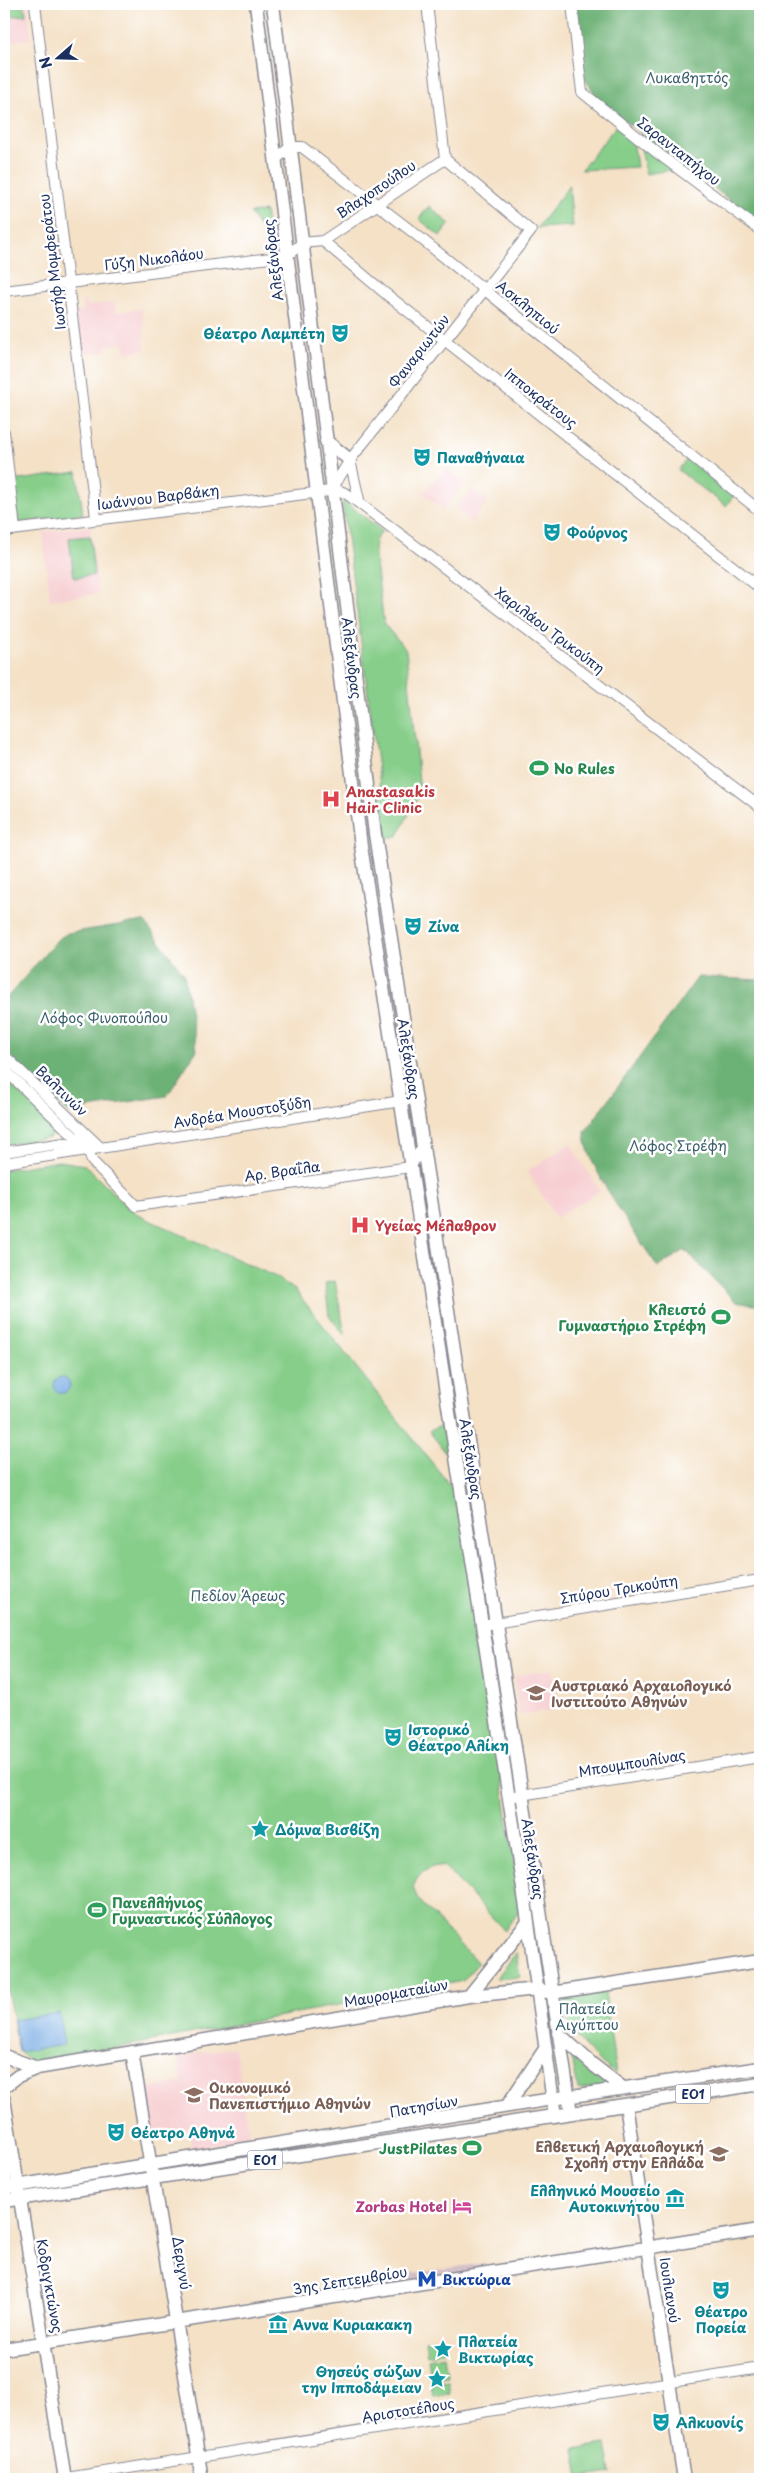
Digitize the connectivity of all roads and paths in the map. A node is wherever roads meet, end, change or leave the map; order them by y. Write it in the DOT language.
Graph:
graph roads {
  1 [pos="35,4"];
  2 [pos="256,4"];
  3 [pos="273,4"];
  4 [pos="427,4"];
  5 [pos="572,4"];
  6 [pos="290,148"];
  7 [pos="445,159"];
  8 [pos="275,160"];
  9 [pos="376,204"];
  10 [pos="284,230"];
  11 [pos="760,230"];
  12 [pos="323,242"];
  13 [pos="302,243"];
  14 [pos="287,256"];
  15 [pos="68,283"];
  16 [pos="485,290"];
  17 [pos="4,291"];
  18 [pos="445,340"];
  19 [pos="4,432"];
  20 [pos="326,441"];
  21 [pos="350,460"];
  22 [pos="332,490"];
  23 [pos="316,492"];
  24 [pos="360,504"];
  25 [pos="760,511"];
  26 [pos="96,518"];
  27 [pos="15,529"];
  28 [pos="4,531"];
  29 [pos="760,588"];
  30 [pos="760,807"];
  31 [pos="4,1055"];
  32 [pos="4,1069"];
  33 [pos="414,1099"];
  34 [pos="400,1101"];
  35 [pos="58,1122"];
  36 [pos="82,1130"];
  37 [pos="51,1144"];
  38 [pos="101,1148"];
  39 [pos="422,1148"];
  40 [pos="87,1150"];
  41 [pos="4,1152"];
  42 [pos="4,1163"];
  43 [pos="410,1166"];
  44 [pos="760,1580"];
  45 [pos="496,1623"];
  46 [pos="482,1625"];
  47 [pos="760,1757"];
  48 [pos="522,1794"];
  49 [pos="508,1796"];
  50 [pos="528,1922"];
  51 [pos="760,1960"];
  52 [pos="537,1989"];
  53 [pos="552,1993"];
  54 [pos="469,1996"];
  55 [pos="558,2033"];
  56 [pos="545,2049"];
  57 [pos="132,2052"];
  58 [pos="4,2054"];
  59 [pos="37,2068"];
  60 [pos="760,2068"];
  61 [pos="760,2084"];
  62 [pos="4,2087"];
  63 [pos="624,2088"];
  64 [pos="568,2096"];
  65 [pos="4,2099"];
  66 [pos="552,2099"];
  67 [pos="626,2105"];
  68 [pos="508,2106"];
  69 [pos="571,2113"];
  70 [pos="554,2116"];
  71 [pos="152,2171"];
  72 [pos="4,2188"];
  73 [pos="19,2192"];
  74 [pos="4,2201"];
  75 [pos="760,2230"];
  76 [pos="648,2249"];
  77 [pos="176,2322"];
  78 [pos="44,2343"];
  79 [pos="4,2349"];
  80 [pos="760,2368"];
  81 [pos="669,2383"];
  82 [pos="198,2457"];
  83 [pos="63,2479"];
  84 [pos="202,2479"];
  85 [pos="684,2479"];
  1 -- 15 [label="street, Ιωσήφ Μομφεράτου"];
  2 -- 8 [label="main road, Αλεξάνδρας"];
  3 -- 6 [label="main road, Αλεξάνδρας"];
  4 -- 7 [label="street"];
  5 -- 11 [label="street, Σαρανταπήχου"];
  6 -- 8 [label="street"];
  6 -- 9 [label="street, Ασκληπιού"];
  6 -- 13 [label="main road, Αλεξάνδρας"];
  7 -- 9 [label="street, Βλαχοπούλου"];
  7 -- 16 [label="street, Φαναριωτών"];
  8 -- 10 [label="main road, Αλεξάνδρας"];
  9 -- 12 [label="street, Βλαχοπούλου"];
  9 -- 16 [label="street, Ασκληπιού"];
  10 -- 13 [label="street"];
  10 -- 14 [label="main road, Αλεξάνδρας"];
  12 -- 13 [label="street"];
  12 -- 18 [label="street, Ιπποκράτους"];
  13 -- 14 [label="street"];
  13 -- 20 [label="main road, Αλεξάνδρας"];
  14 -- 15 [label="street, Γύζη Νικολάου"];
  14 -- 23 [label="main road, Αλεξάνδρας"];
  15 -- 17 [label="street, Γύζη Νικολάου"];
  15 -- 26 [label="street, Ιωσήφ Μομφεράτου"];
  16 -- 18 [label="street, Φαναριωτών"];
  16 -- 25 [label="street, Ασκληπιού"];
  18 -- 21 [label="street, Φαναριωτών"];
  18 -- 29 [label="street, Ιπποκράτους"];
  19 -- 27 [label="street"];
  20 -- 21 [label="main road"];
  20 -- 22 [label="main road, Αλεξάνδρας"];
  21 -- 22 [label="street, Φαναριωτών"];
  21 -- 24 [label="street"];
  22 -- 23 [label="street, Χαριλάου Τρικούπη"];
  22 -- 24 [label="street, Χαριλάου Τρικούπη"];
  22 -- 33 [label="main road, Αλεξάνδρας"];
  23 -- 26 [label="street, Ιωάννου Βαρβάκη"];
  23 -- 34 [label="main road, Αλεξάνδρας"];
  24 -- 30 [label="street, Χαριλάου Τρικούπη"];
  26 -- 27 [label="street, Ιωάννου Βαρβάκη"];
  27 -- 28 [label="street, Ιωάννου Βαρβάκη"];
  31 -- 36 [label="street, Βαλτινών"];
  32 -- 35 [label="street, Βαλτινών"];
  33 -- 34 [label="street, Ανδρέα Μουστοξύδη"];
  33 -- 39 [label="main road, Αλεξάνδρας"];
  34 -- 38 [label="street, Ανδρέα Μουστοξύδη"];
  34 -- 43 [label="main road, Αλεξάνδρας"];
  35 -- 37 [label="street"];
  35 -- 40 [label="street, Βαλτινών"];
  36 -- 38 [label="street, Βαλτινών"];
  36 -- 40 [label="street"];
  37 -- 40 [label="street, Ανδρέα Μουστοξύδη"];
  37 -- 41 [label="street, Ανδρέα Μουστοξύδη"];
  38 -- 40 [label="street, Ανδρέα Μουστοξύδη"];
  39 -- 43 [label="street"];
  39 -- 45 [label="main road, Αλεξάνδρας"];
  40 -- 42 [label="street, Ανδρέα Μουστοξύδη"];
  40 -- 43 [label="street, Αρ. Βραΐλα"];
  43 -- 46 [label="main road, Αλεξάνδρας"];
  44 -- 45 [label="street, Σπύρου Τρικούπη"];
  45 -- 46 [label="street, Σπύρου Τρικούπη"];
  45 -- 48 [label="main road, Αλεξάνδρας"];
  46 -- 49 [label="main road, Αλεξάνδρας"];
  47 -- 48 [label="street, Μπουμπουλίνας"];
  48 -- 49 [label="street, Μπουμπουλίνας"];
  48 -- 53 [label="main road, Αλεξάνδρας"];
  49 -- 50 [label="main road, Αλεξάνδρας"];
  50 -- 52 [label="main road, Αλεξάνδρας"];
  50 -- 54 [label="main road"];
  51 -- 53 [label="main road, Μαυροματαίων"];
  52 -- 53 [label="main road, Μαυροματαίων"];
  52 -- 54 [label="main road, Μαυροματαίων"];
  52 -- 56 [label="main road, Αλεξάνδρας"];
  53 -- 55 [label="main road, Αλεξάνδρας"];
  54 -- 57 [label="main road, Μαυροματαίων"];
  55 -- 63 [label="main road"];
  55 -- 64 [label="main road, Αλεξάνδρας"];
  56 -- 66 [label="main road, Αλεξάνδρας"];
  56 -- 68 [label="main road"];
  57 -- 59 [label="main road, Μαυροματαίων"];
  57 -- 71 [label="main road, Δεριγνύ"];
  58 -- 59 [label="main road"];
  59 -- 62 [label="main road, Μαυροματαίων"];
  60 -- 63 [label="main road, Πατησίων / ΕΟ1"];
  61 -- 67 [label="main road, Πατησίων / ΕΟ1"];
  63 -- 64 [label="main road, Πατησίων / ΕΟ1"];
  64 -- 66 [label="main road, Πατησίων / ΕΟ1"];
  64 -- 69 [label="main road, Αλεξάνδρας"];
  65 -- 73 [label="main road, Κοδριγκτώνος"];
  66 -- 68 [label="main road, Πατησίων / ΕΟ1"];
  66 -- 70 [label="main road, Αλεξάνδρας"];
  67 -- 69 [label="main road, Πατησίων / ΕΟ1"];
  67 -- 76 [label="main road, Ιουλιανού"];
  68 -- 71 [label="main road, Πατησίων / ΕΟ1"];
  69 -- 70 [label="main road, Πατησίων / ΕΟ1"];
  70 -- 71 [label="main road, Πατησίων / ΕΟ1"];
  71 -- 73 [label="main road, Πατησίων / ΕΟ1"];
  71 -- 77 [label="main road, Δεριγνύ"];
  72 -- 73 [label="main road, Πατησίων / ΕΟ1"];
  73 -- 74 [label="main road, Πατησίων / ΕΟ1"];
  73 -- 78 [label="main road, Κοδριγκτώνος"];
  75 -- 76 [label="main road, 3ης Σεπτεμβρίου"];
  76 -- 77 [label="main road, 3ης Σεπτεμβρίου"];
  76 -- 81 [label="main road, Ιουλιανού"];
  77 -- 78 [label="main road, 3ης Σεπτεμβρίου"];
  77 -- 82 [label="main road, Δεριγνύ"];
  78 -- 79 [label="main road, 3ης Σεπτεμβρίου"];
  78 -- 83 [label="main road, Κοδριγκτώνος"];
  80 -- 81 [label="street, Αριστοτέλους"];
  81 -- 82 [label="street, Αριστοτέλους"];
  81 -- 85 [label="main road, Ιουλιανού"];
  82 -- 83 [label="street, Αριστοτέλους"];
  82 -- 84 [label="main road, Δεριγνύ"];
}
